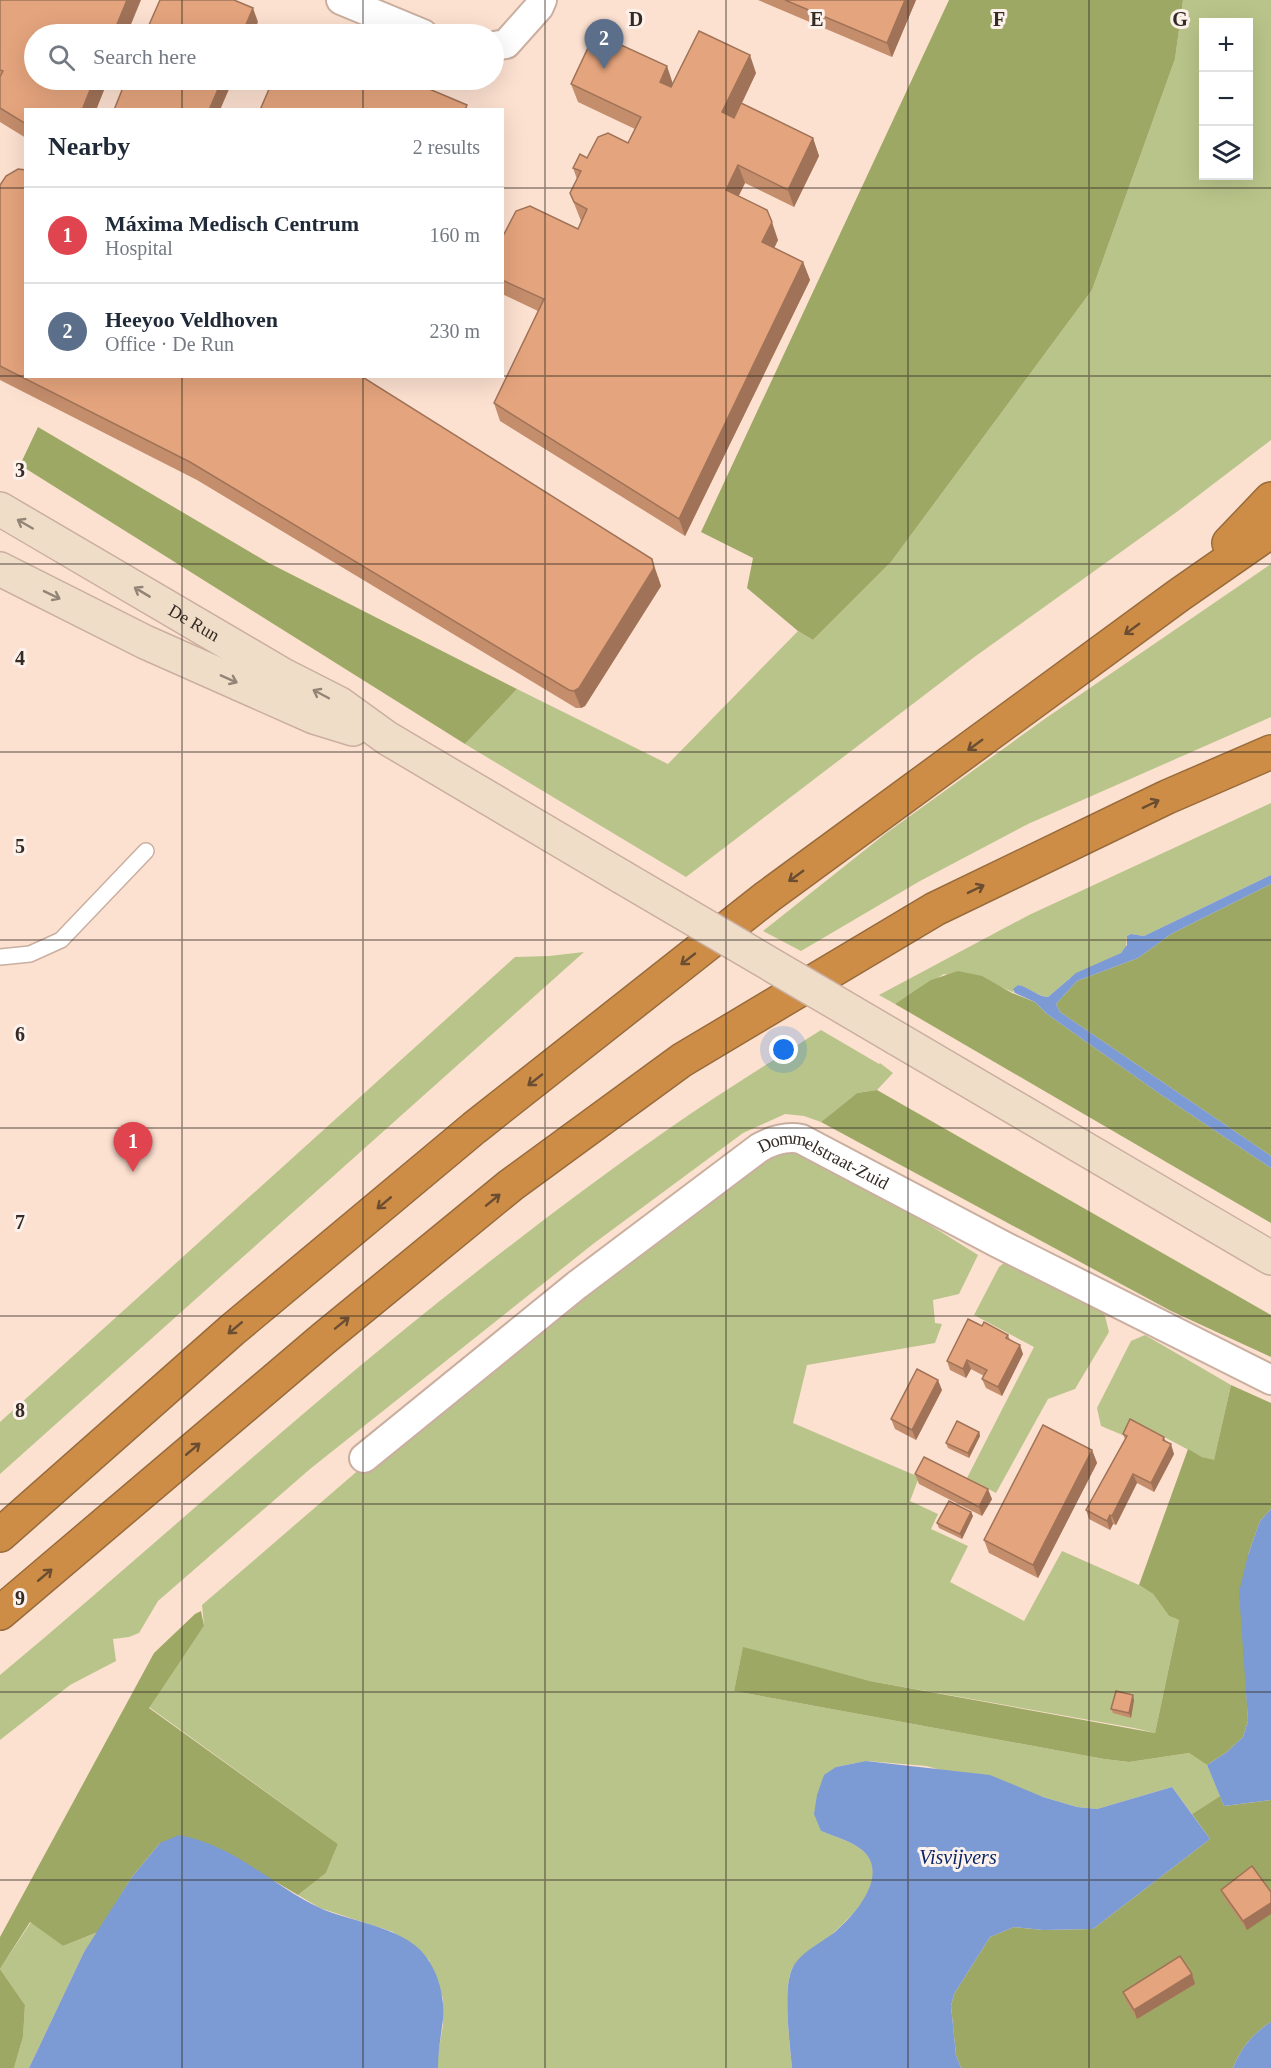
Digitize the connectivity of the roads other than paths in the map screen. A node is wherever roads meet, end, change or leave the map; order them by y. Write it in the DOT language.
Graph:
graph roads {
  1 [pos="340,0"];
  2 [pos="542,0"];
  3 [pos="399,24"];
  4 [pos="504,44"];
  5 [pos="1271,499"];
  6 [pos="0,509"];
  7 [pos="1271,531"];
  8 [pos="0,569"];
  9 [pos="1179,595"];
  10 [pos="387,738"];
  11 [pos="1271,752"];
  12 [pos="146,851"];
  13 [pos="0,957"];
  14 [pos="1271,1258"];
  15 [pos="1271,1380"];
  16 [pos="364,1458"];
  17 [pos="0,1535"];
  18 [pos="0,1613"];
  1 -- 3 [label="street"];
  2 -- 4 [label="street"];
  5 -- 9 [label="highway"];
  10 -- 6 [label="main road, De Run, one-way"];
  7 -- 9 [label="highway"];
  8 -- 10 [label="main road, De Run, one-way"];
  9 -- 17 [label="highway, one-way"];
  10 -- 14 [label="main road, De Run, bridge"];
  18 -- 11 [label="highway, one-way"];
  12 -- 13 [label="lane"];
  15 -- 16 [label="street, Dommelstraat-Zuid"];
}
